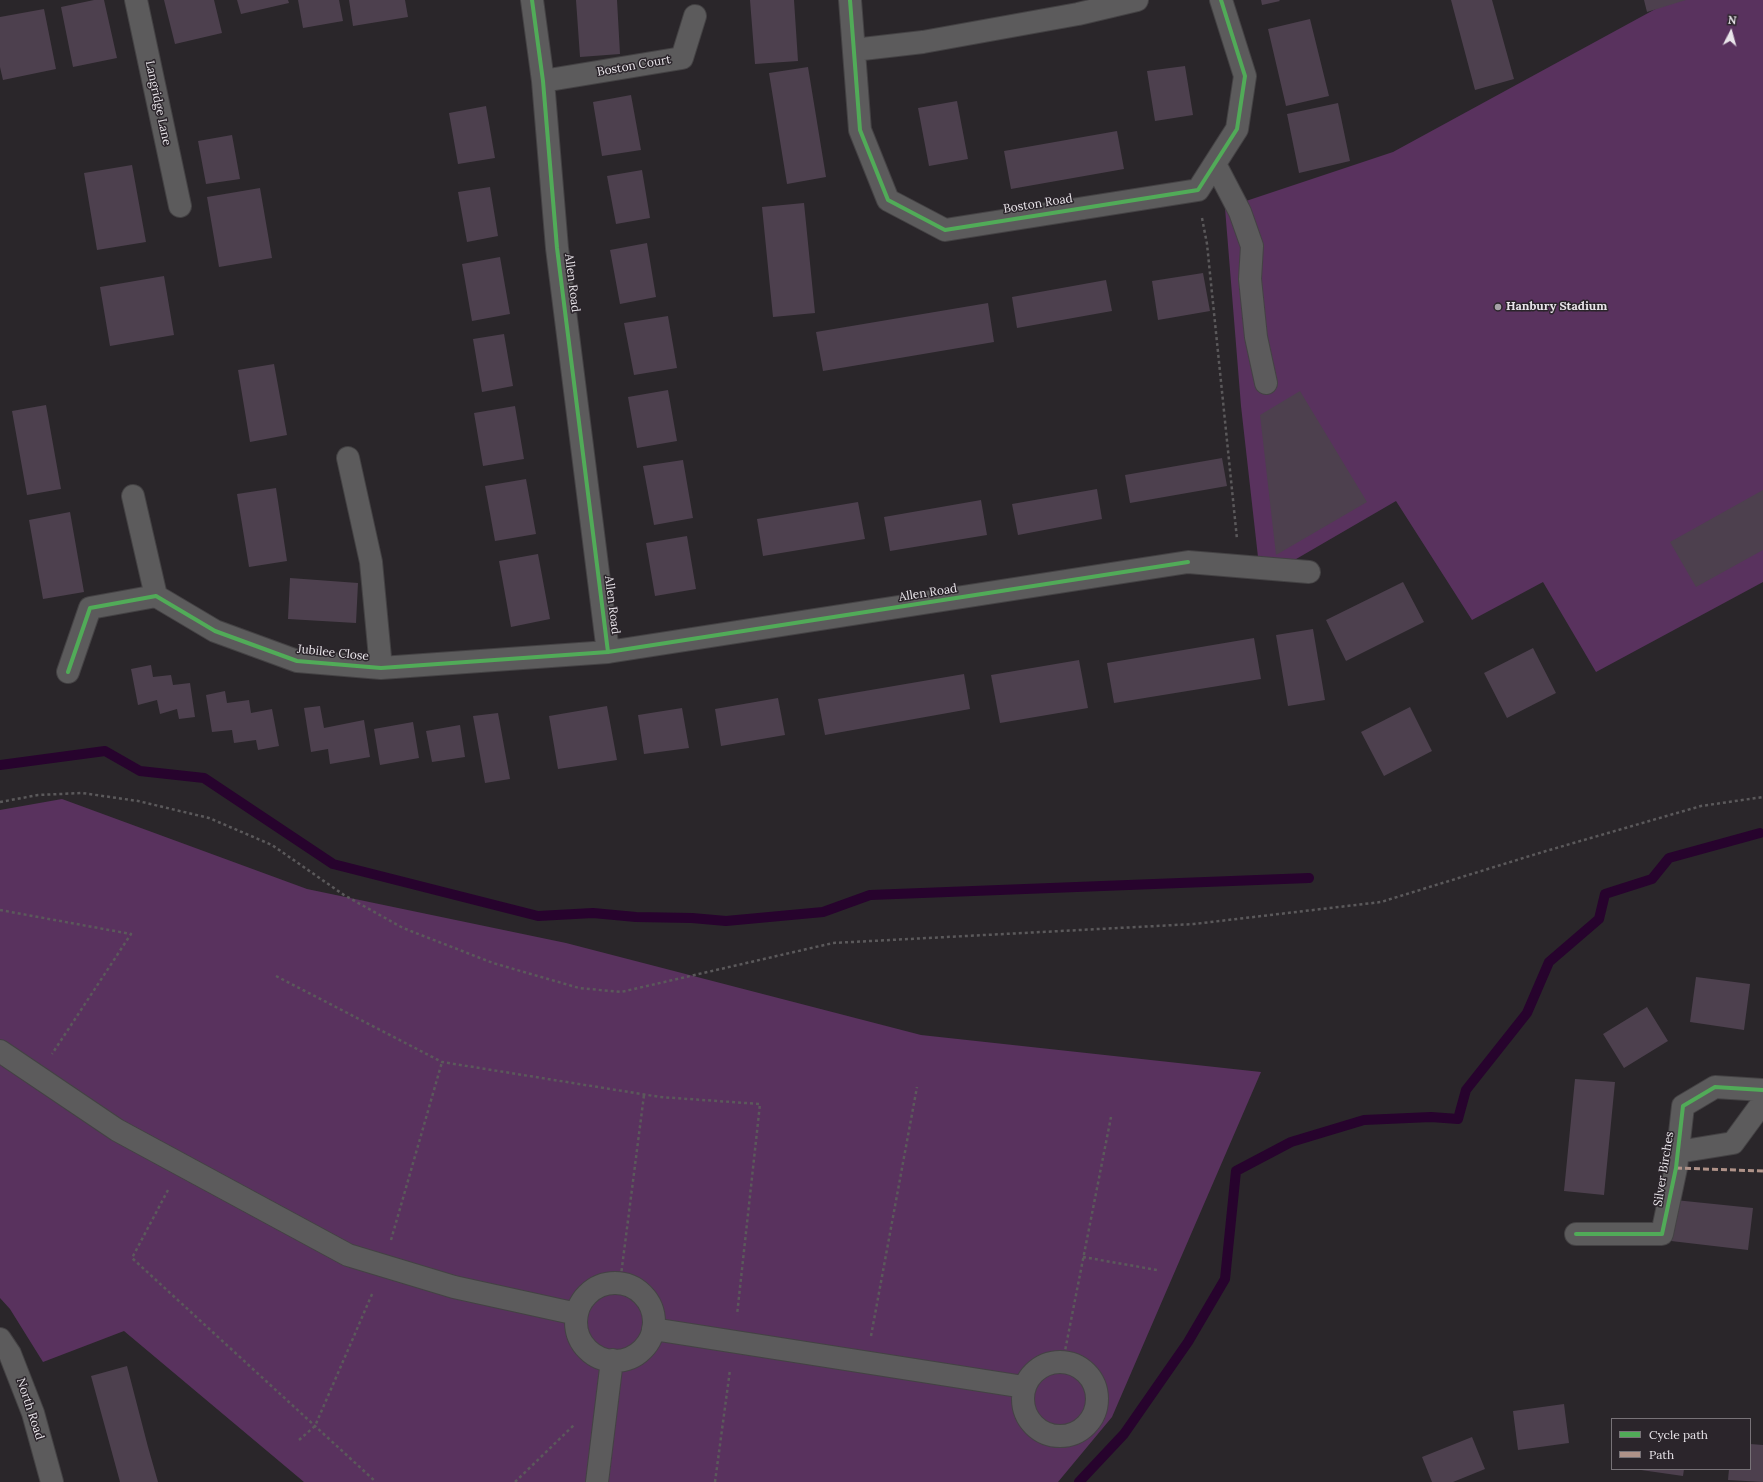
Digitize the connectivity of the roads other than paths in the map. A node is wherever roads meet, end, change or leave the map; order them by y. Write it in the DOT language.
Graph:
graph roads {
  1 [pos="136,0"];
  2 [pos="532,0"];
  3 [pos="850,0"];
  4 [pos="1137,0"];
  5 [pos="1221,0"];
  6 [pos="695,16"];
  7 [pos="854,50"];
  8 [pos="543,81"];
  9 [pos="1214,164"];
  10 [pos="180,206"];
  11 [pos="1266,383"];
  12 [pos="348,458"];
  13 [pos="133,496"];
  14 [pos="1308,572"];
  15 [pos="156,596"];
  16 [pos="608,652"];
  17 [pos="381,668"];
  18 [pos="68,672"];
  19 [pos="0,1051"];
  20 [pos="1763,1090"];
  21 [pos="1763,1102"];
  22 [pos="1678,1152"];
  23 [pos="1576,1234"];
  24 [pos="577,1314"];
  25 [pos="653,1329"];
  26 [pos="0,1339"];
  27 [pos="612,1360"];
  28 [pos="1024,1387"];
  29 [pos="52,1482"];
  30 [pos="597,1482"];
  1 -- 10 [label="street, Langridge Lane"];
  2 -- 8 [label="street, Allen Road"];
  3 -- 7 [label="street, Boston Road"];
  4 -- 7 [label="street"];
  5 -- 9 [label="street"];
  6 -- 8 [label="street, Boston Court"];
  7 -- 9 [label="street, Boston Road"];
  8 -- 16 [label="street, Allen Road"];
  9 -- 11 [label="street"];
  12 -- 17 [label="street, Jubilee Close"];
  13 -- 15 [label="street"];
  14 -- 16 [label="street, Allen Road"];
  15 -- 17 [label="street, Jubilee Close"];
  15 -- 18 [label="street"];
  16 -- 17 [label="street, Jubilee Close"];
  19 -- 24 [label="street"];
  20 -- 22 [label="street, Silver Birches"];
  21 -- 22 [label="street, Silver Birches"];
  22 -- 23 [label="street, Silver Birches"];
  24 -- 25 [label="street"];
  24 -- 27 [label="street"];
  25 -- 27 [label="street"];
  25 -- 28 [label="street"];
  26 -- 29 [label="street, North Road"];
  27 -- 30 [label="street"];
  28 -- 28 [label="street"];
}
